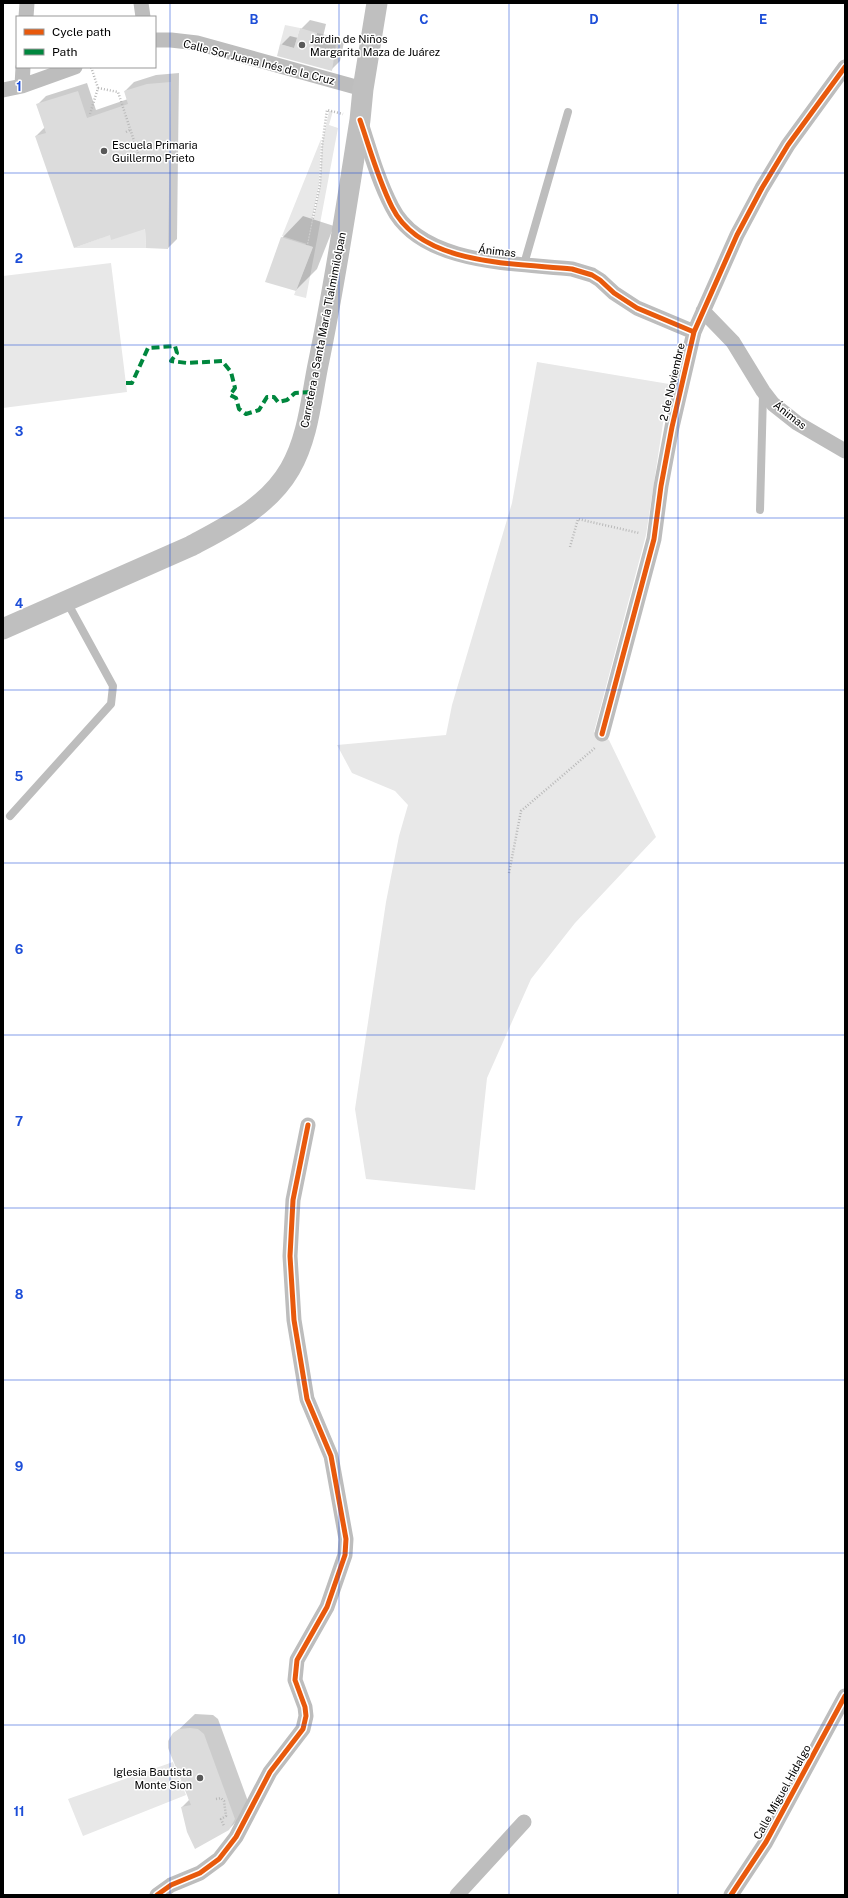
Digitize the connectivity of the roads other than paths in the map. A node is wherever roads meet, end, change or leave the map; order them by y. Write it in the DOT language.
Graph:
graph roads {
  1 [pos="27,3"];
  2 [pos="141,3"];
  3 [pos="377,3"];
  4 [pos="26,16"];
  5 [pos="143,16"];
  6 [pos="156,40"];
  7 [pos="845,66"];
  8 [pos="23,68"];
  9 [pos="72,68"];
  10 [pos="22,86"];
  11 [pos="363,88"];
  12 [pos="3,90"];
  13 [pos="568,112"];
  14 [pos="360,120"];
  15 [pos="524,264"];
  16 [pos="703,311"];
  17 [pos="694,332"];
  18 [pos="763,391"];
  19 [pos="845,451"];
  20 [pos="760,510"];
  21 [pos="66,601"];
  22 [pos="3,629"];
  23 [pos="602,734"];
  24 [pos="10,816"];
  25 [pos="308,1125"];
  26 [pos="845,1696"];
  27 [pos="524,1822"];
  28 [pos="157,1895"];
  29 [pos="456,1895"];
  30 [pos="731,1895"];
  1 -- 4 [label="street"];
  2 -- 5 [label="street"];
  3 -- 11 [label="main road, Carretera a Santa María Tlalmimilolpan"];
  6 -- 11 [label="street, Calle Sor Juana Inés de la Cruz"];
  7 -- 16 [label="street, 2 de Noviembre"];
  8 -- 10 [label="street"];
  9 -- 10 [label="street"];
  10 -- 12 [label="street"];
  11 -- 14 [label="main road, Carretera a Santa María Tlalmimilolpan"];
  13 -- 15 [label="lane"];
  14 -- 15 [label="street, Ánimas"];
  14 -- 21 [label="main road, Carretera a Santa María Tlalmimilolpan"];
  15 -- 17 [label="street, Ánimas"];
  16 -- 17 [label="street, 2 de Noviembre"];
  16 -- 18 [label="street, Ánimas"];
  17 -- 23 [label="street, 2 de Noviembre"];
  18 -- 19 [label="street, Ánimas"];
  18 -- 20 [label="lane"];
  21 -- 22 [label="main road, Carretera a Santa María Tlalmimilolpan"];
  21 -- 24 [label="lane"];
  25 -- 28 [label="street"];
  26 -- 30 [label="street, Calle Miguel Hidalgo"];
  27 -- 29 [label="street"];
}
